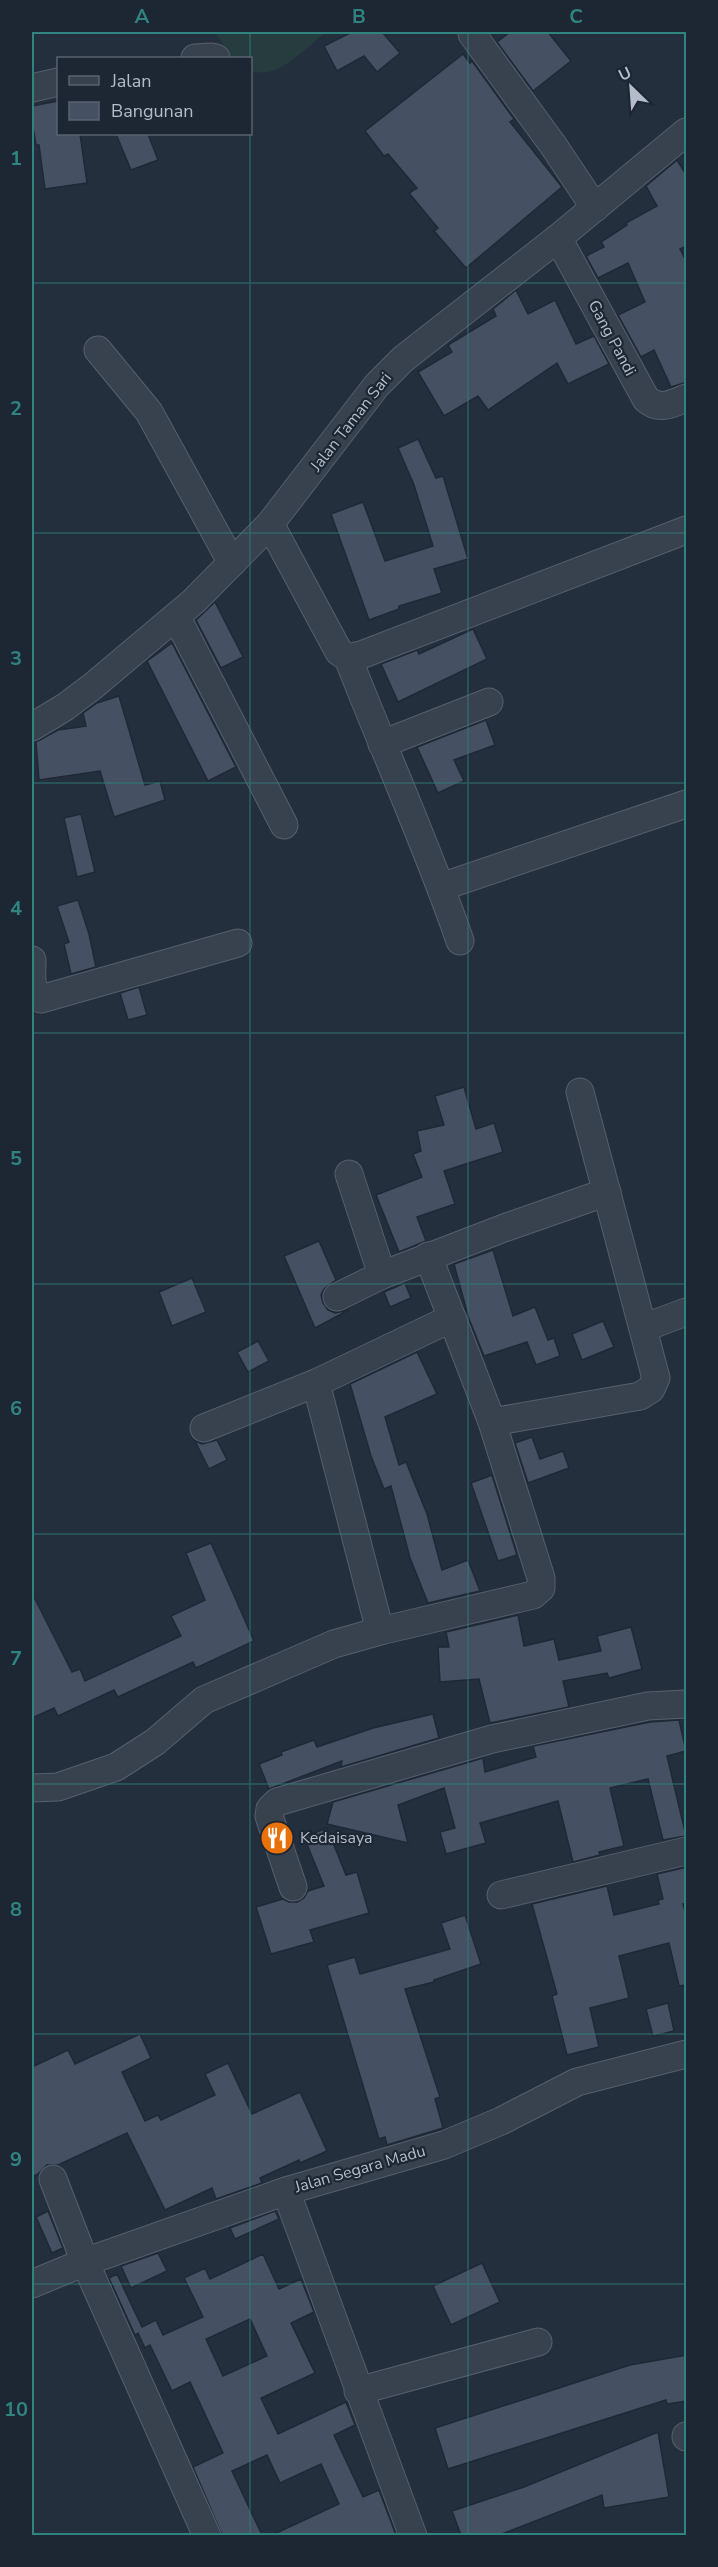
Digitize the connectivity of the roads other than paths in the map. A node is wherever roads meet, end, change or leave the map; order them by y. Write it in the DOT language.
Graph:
graph roads {
  1 [pos="472,34"];
  2 [pos="57,82"];
  3 [pos="32,88"];
  4 [pos="687,132"];
  5 [pos="595,208"];
  6 [pos="558,238"];
  7 [pos="98,350"];
  8 [pos="687,398"];
  9 [pos="270,524"];
  10 [pos="687,530"];
  11 [pos="232,563"];
  12 [pos="177,618"];
  13 [pos="348,658"];
  14 [pos="489,702"];
  15 [pos="32,726"];
  16 [pos="382,744"];
  17 [pos="687,804"];
  18 [pos="284,825"];
  19 [pos="441,887"];
  20 [pos="460,941"];
  21 [pos="238,943"];
  22 [pos="32,960"];
  23 [pos="580,1092"];
  24 [pos="349,1174"];
  25 [pos="607,1192"];
  26 [pos="428,1256"];
  27 [pos="382,1275"];
  28 [pos="337,1297"];
  29 [pos="687,1312"];
  30 [pos="452,1318"];
  31 [pos="643,1328"];
  32 [pos="316,1383"];
  33 [pos="492,1422"];
  34 [pos="204,1428"];
  35 [pos="380,1630"];
  36 [pos="687,1704"];
  37 [pos="32,1788"];
  38 [pos="687,1851"];
  39 [pos="293,1887"];
  40 [pos="501,1895"];
  41 [pos="687,2054"];
  42 [pos="53,2179"];
  43 [pos="286,2191"];
  44 [pos="84,2262"];
  45 [pos="32,2283"];
  46 [pos="538,2342"];
  47 [pos="358,2391"];
  48 [pos="207,2535"];
  49 [pos="413,2535"];
  1 -- 5 [label="street"];
  2 -- 3 [label="street"];
  4 -- 5 [label="street, Jalan Taman Sari"];
  5 -- 6 [label="street, Jalan Taman Sari"];
  6 -- 8 [label="street, Gang Pandi"];
  6 -- 9 [label="street, Jalan Taman Sari"];
  7 -- 11 [label="street"];
  9 -- 11 [label="street, Jalan Taman Sari"];
  9 -- 13 [label="street"];
  10 -- 13 [label="street"];
  11 -- 12 [label="street, Jalan Taman Sari"];
  12 -- 15 [label="street, Jalan Taman Sari"];
  12 -- 18 [label="street"];
  13 -- 16 [label="street"];
  14 -- 16 [label="street"];
  16 -- 19 [label="street"];
  17 -- 19 [label="street"];
  19 -- 20 [label="street"];
  21 -- 22 [label="street"];
  23 -- 25 [label="street"];
  24 -- 27 [label="street"];
  25 -- 26 [label="street"];
  25 -- 31 [label="street"];
  26 -- 27 [label="street"];
  26 -- 30 [label="street"];
  27 -- 28 [label="street"];
  29 -- 31 [label="street"];
  30 -- 32 [label="street"];
  30 -- 33 [label="street"];
  31 -- 33 [label="street"];
  32 -- 34 [label="street"];
  32 -- 35 [label="street"];
  33 -- 35 [label="street"];
  35 -- 37 [label="street"];
  36 -- 39 [label="street"];
  38 -- 40 [label="street"];
  41 -- 43 [label="street, Jalan Segara Madu"];
  42 -- 44 [label="street"];
  43 -- 44 [label="street, Jalan Segara Madu"];
  43 -- 47 [label="street"];
  44 -- 45 [label="street, Jalan Segara Madu"];
  44 -- 48 [label="street"];
  46 -- 47 [label="street"];
  47 -- 49 [label="street"];
}
